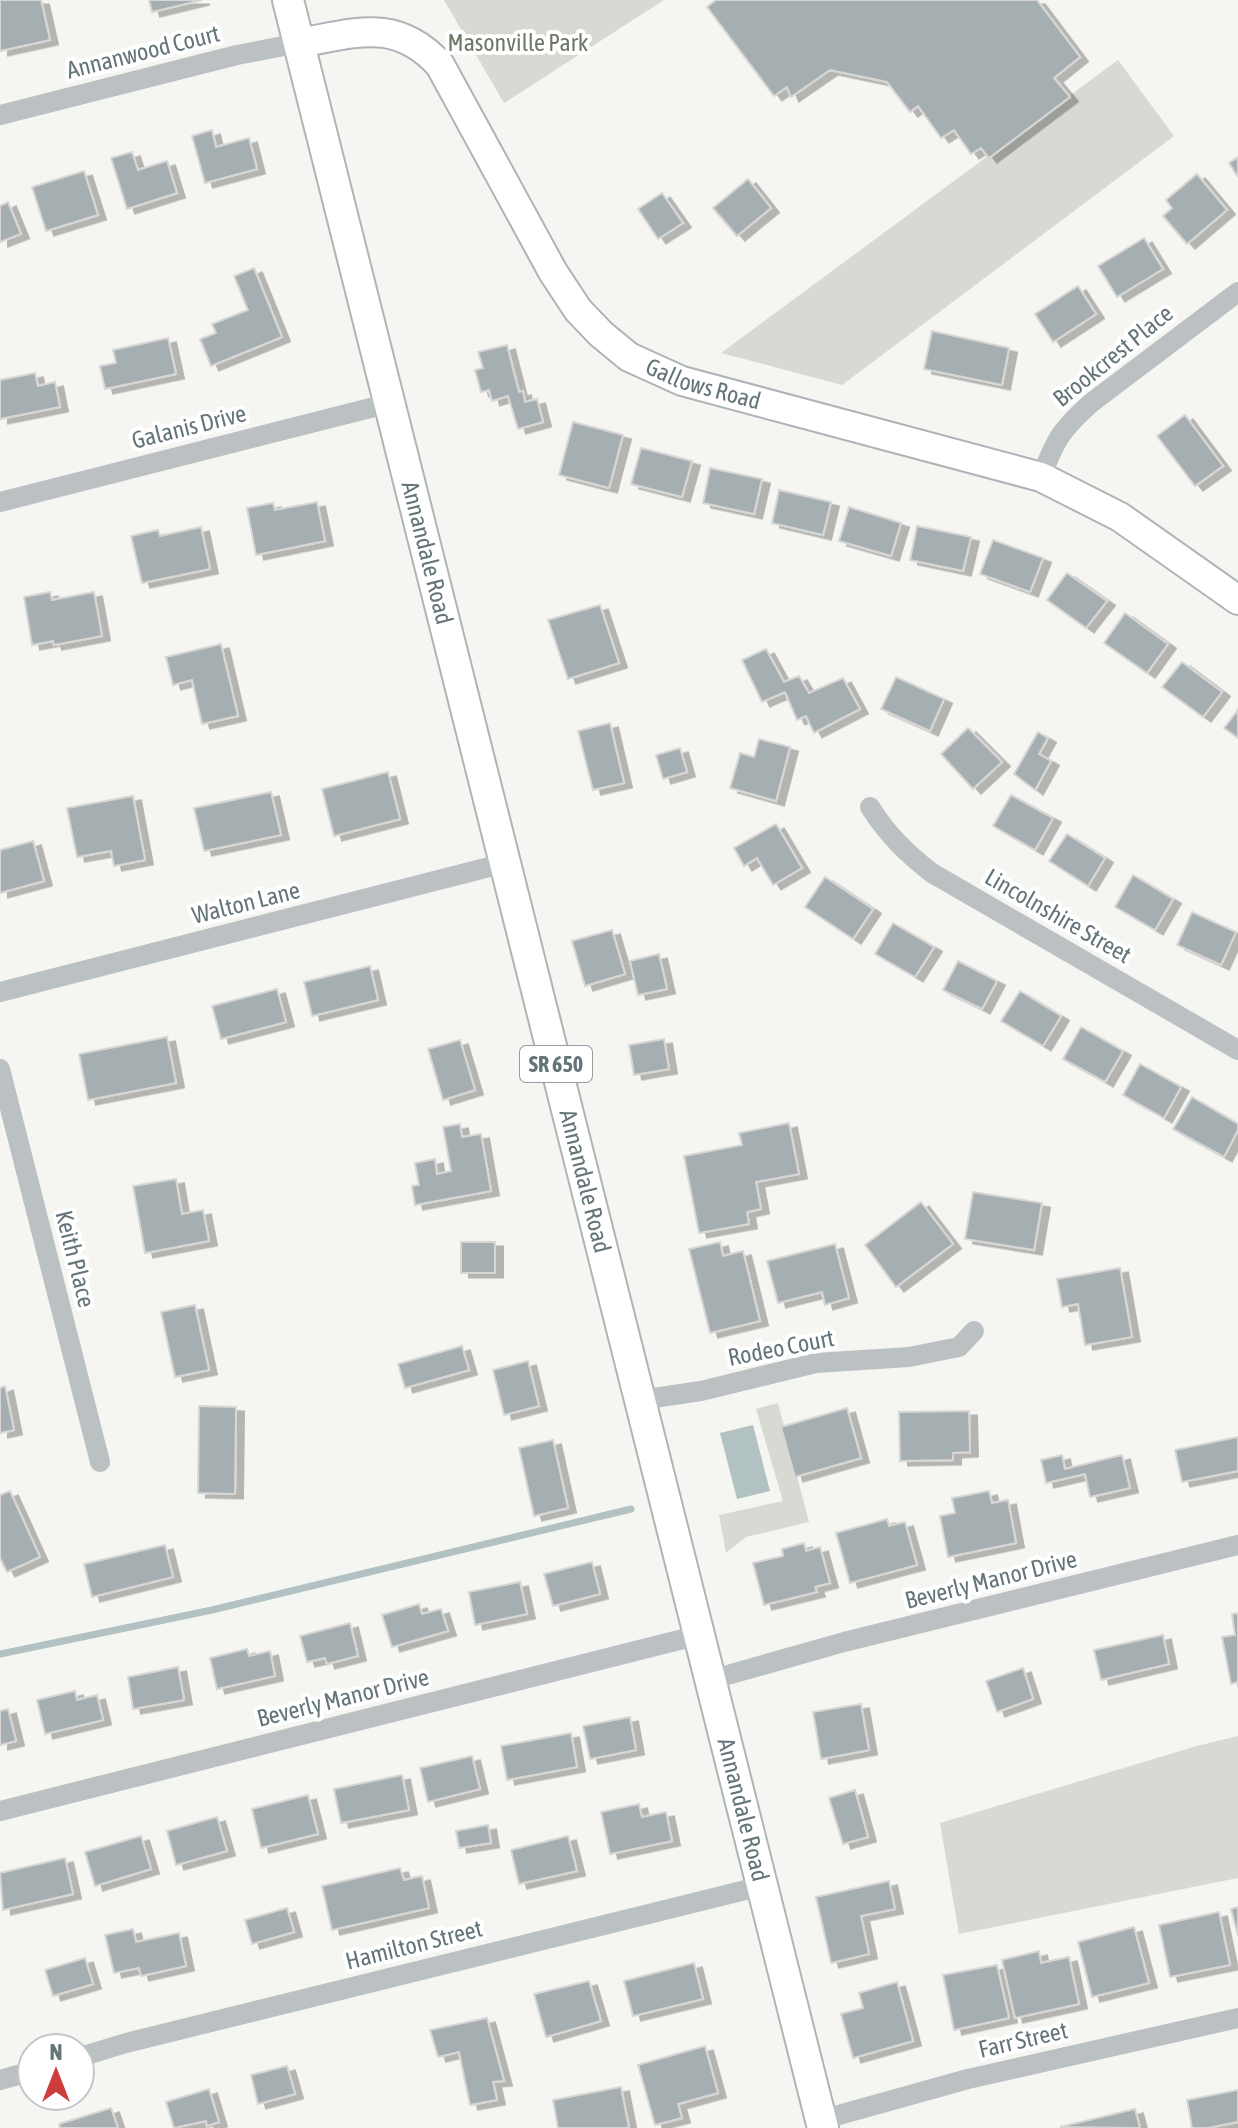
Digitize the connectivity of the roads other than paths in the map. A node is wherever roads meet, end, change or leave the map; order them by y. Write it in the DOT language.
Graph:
graph roads {
  1 [pos="288,0"];
  2 [pos="299,43"];
  3 [pos="0,115"];
  4 [pos="1238,292"];
  5 [pos="390,403"];
  6 [pos="1041,477"];
  7 [pos="0,502"];
  8 [pos="1238,600"];
  9 [pos="870,807"];
  10 [pos="505,863"];
  11 [pos="0,992"];
  12 [pos="1238,1050"];
  13 [pos="0,1069"];
  14 [pos="974,1331"];
  15 [pos="640,1400"];
  16 [pos="100,1462"];
  17 [pos="1238,1545"];
  18 [pos="699,1635"];
  19 [pos="710,1680"];
  20 [pos="0,1811"];
  21 [pos="762,1886"];
  22 [pos="1238,2018"];
  23 [pos="96,2052"];
  24 [pos="822,2124"];
  1 -- 2 [label="main road, Annandale Road / SR 650"];
  2 -- 3 [label="street, Annanwood Court"];
  2 -- 5 [label="main road, Annandale Road / SR 650"];
  2 -- 6 [label="main road, Gallows Road"];
  4 -- 6 [label="street, Brookcrest Place"];
  5 -- 7 [label="street, Galanis Drive"];
  5 -- 10 [label="main road, Annandale Road / SR 650"];
  6 -- 8 [label="main road, Gallows Road"];
  9 -- 12 [label="street, Lincolnshire Street"];
  10 -- 11 [label="street, Walton Lane"];
  10 -- 15 [label="main road, Annandale Road / SR 650"];
  13 -- 16 [label="street, Keith Place"];
  14 -- 15 [label="street, Rodeo Court"];
  15 -- 18 [label="main road, Annandale Road / SR 650"];
  17 -- 19 [label="street, Beverly Manor Drive"];
  18 -- 19 [label="main road, Annandale Road / SR 650"];
  18 -- 20 [label="street, Beverly Manor Drive"];
  19 -- 21 [label="main road, Annandale Road / SR 650"];
  21 -- 23 [label="street, Hamilton Street"];
  21 -- 24 [label="main road, Annandale Road / SR 650"];
  22 -- 24 [label="street, Farr Street"];
}
